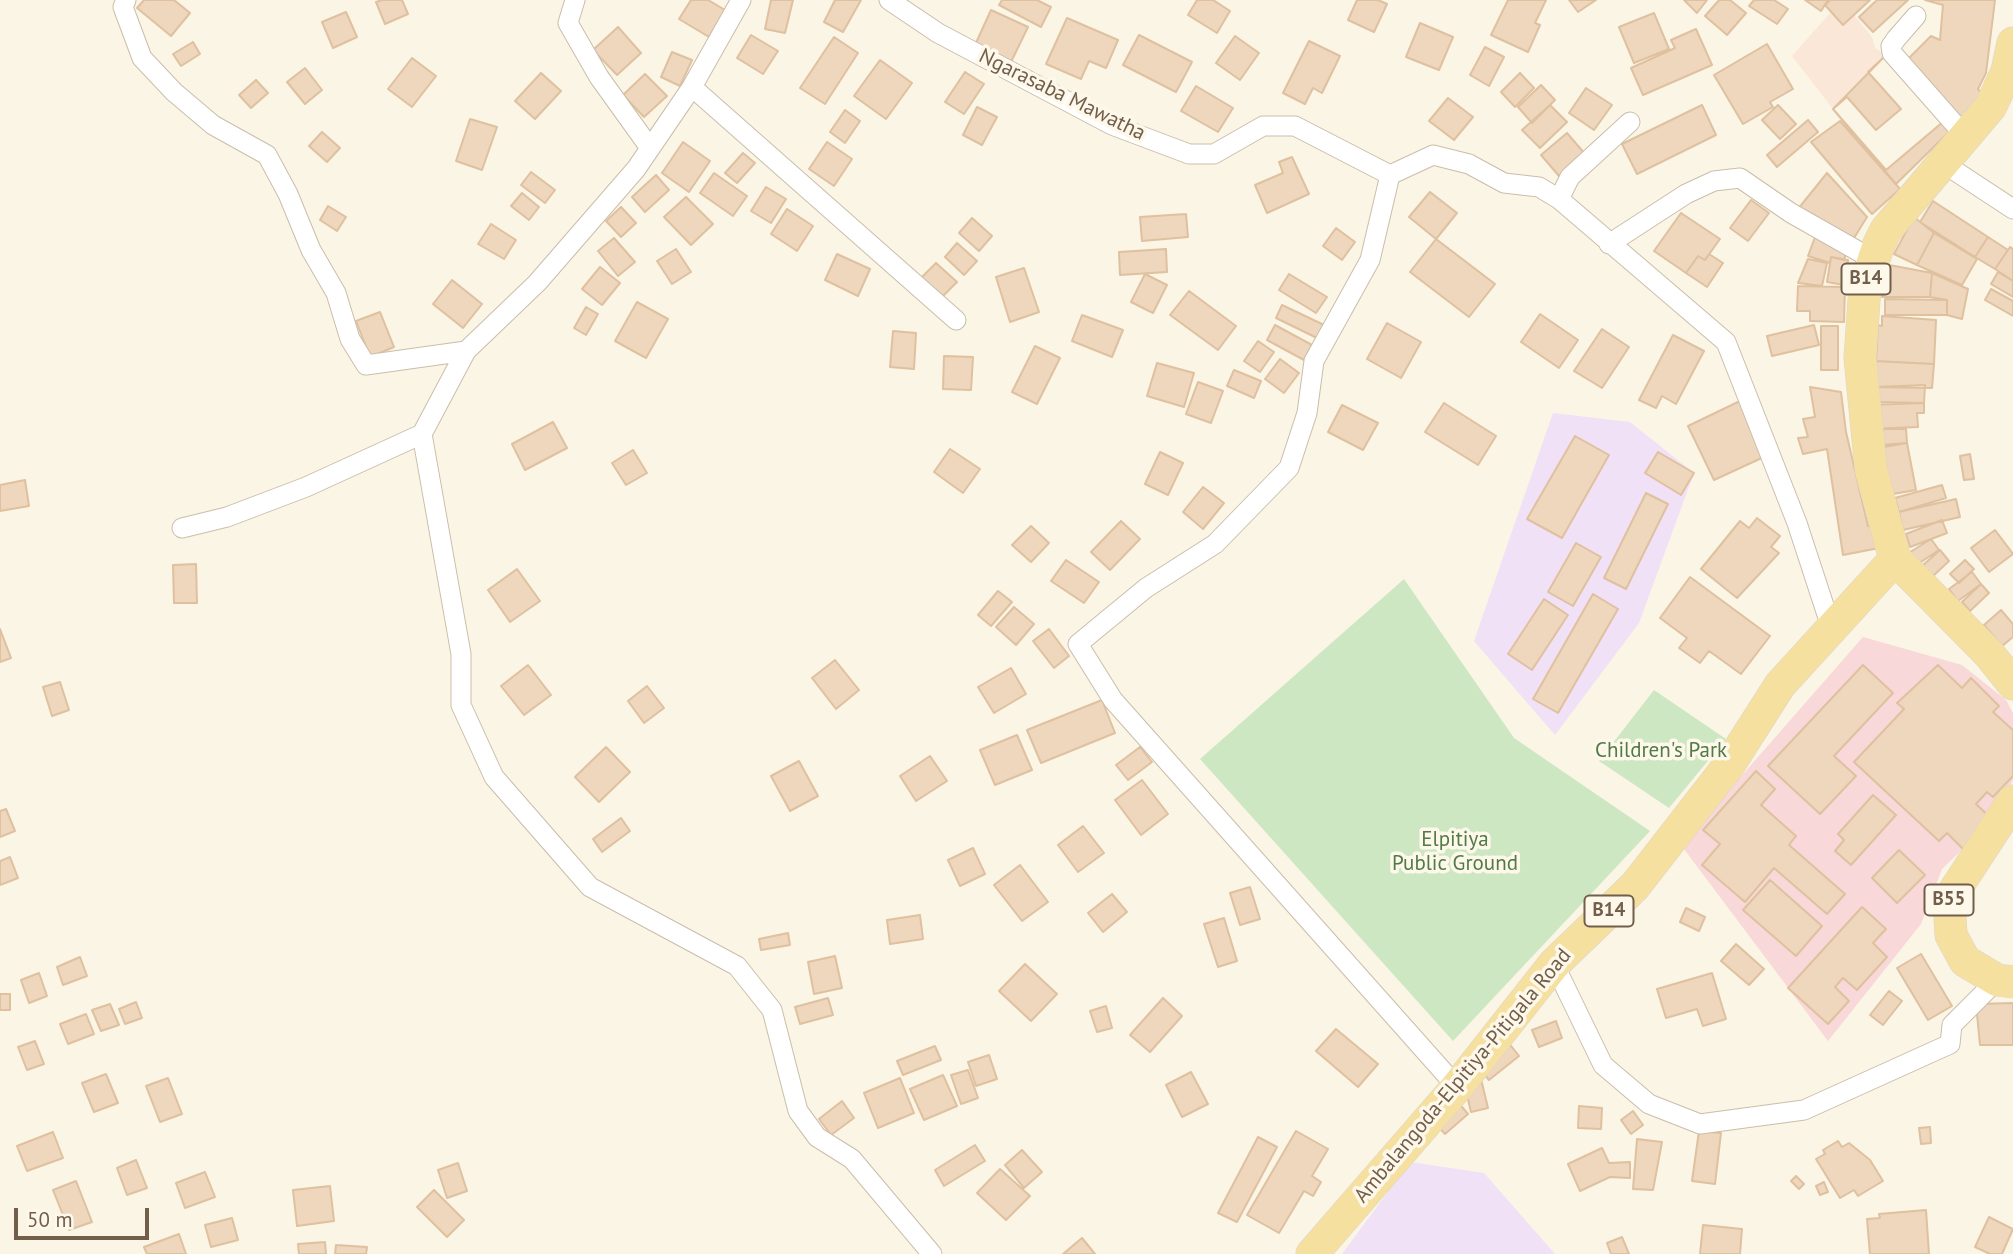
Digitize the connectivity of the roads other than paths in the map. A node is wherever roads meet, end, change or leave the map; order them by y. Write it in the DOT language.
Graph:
graph roads {
  1 [pos="126,0"];
  2 [pos="575,0"];
  3 [pos="741,0"];
  4 [pos="890,0"];
  5 [pos="1916,16"];
  6 [pos="2013,43"];
  7 [pos="692,87"];
  8 [pos="1630,122"];
  9 [pos="1966,137"];
  10 [pos="650,148"];
  11 [pos="1943,163"];
  12 [pos="1390,175"];
  13 [pos="1559,199"];
  14 [pos="2013,209"];
  15 [pos="1609,244"];
  16 [pos="1872,259"];
  17 [pos="956,320"];
  18 [pos="466,351"];
  19 [pos="422,434"];
  20 [pos="182,527"];
  21 [pos="1895,559"];
  22 [pos="1832,630"];
  23 [pos="2013,684"];
  24 [pos="2013,801"];
  25 [pos="1554,964"];
  26 [pos="2005,981"];
  27 [pos="1457,1087"];
  28 [pos="932,1254"];
  29 [pos="1312,1254"];
  1 -- 18 [label="street"];
  2 -- 10 [label="street"];
  3 -- 7 [label="street"];
  4 -- 12 [label="street, Ngarasaba Mawatha"];
  5 -- 9 [label="street"];
  6 -- 9 [label="main road, B14"];
  7 -- 10 [label="street"];
  7 -- 17 [label="street"];
  8 -- 13 [label="street"];
  9 -- 11 [label="main road, B14"];
  10 -- 18 [label="street"];
  11 -- 14 [label="street"];
  11 -- 16 [label="main road, B14"];
  12 -- 13 [label="street"];
  12 -- 27 [label="street"];
  13 -- 15 [label="street"];
  15 -- 16 [label="street"];
  15 -- 22 [label="street"];
  16 -- 21 [label="main road, B14"];
  18 -- 19 [label="street"];
  19 -- 20 [label="street"];
  19 -- 28 [label="street"];
  21 -- 22 [label="main road, Ambalangoda-Elpitiya-Pitigala Road / B14"];
  21 -- 23 [label="main road"];
  22 -- 25 [label="main road, Ambalangoda-Elpitiya-Pitigala Road / B14"];
  24 -- 26 [label="main road, B55"];
  25 -- 26 [label="street"];
  25 -- 27 [label="main road, Ambalangoda-Elpitiya-Pitigala Road / B14"];
  27 -- 29 [label="main road, Ambalangoda-Elpitiya-Pitigala Road / B14"];
}
